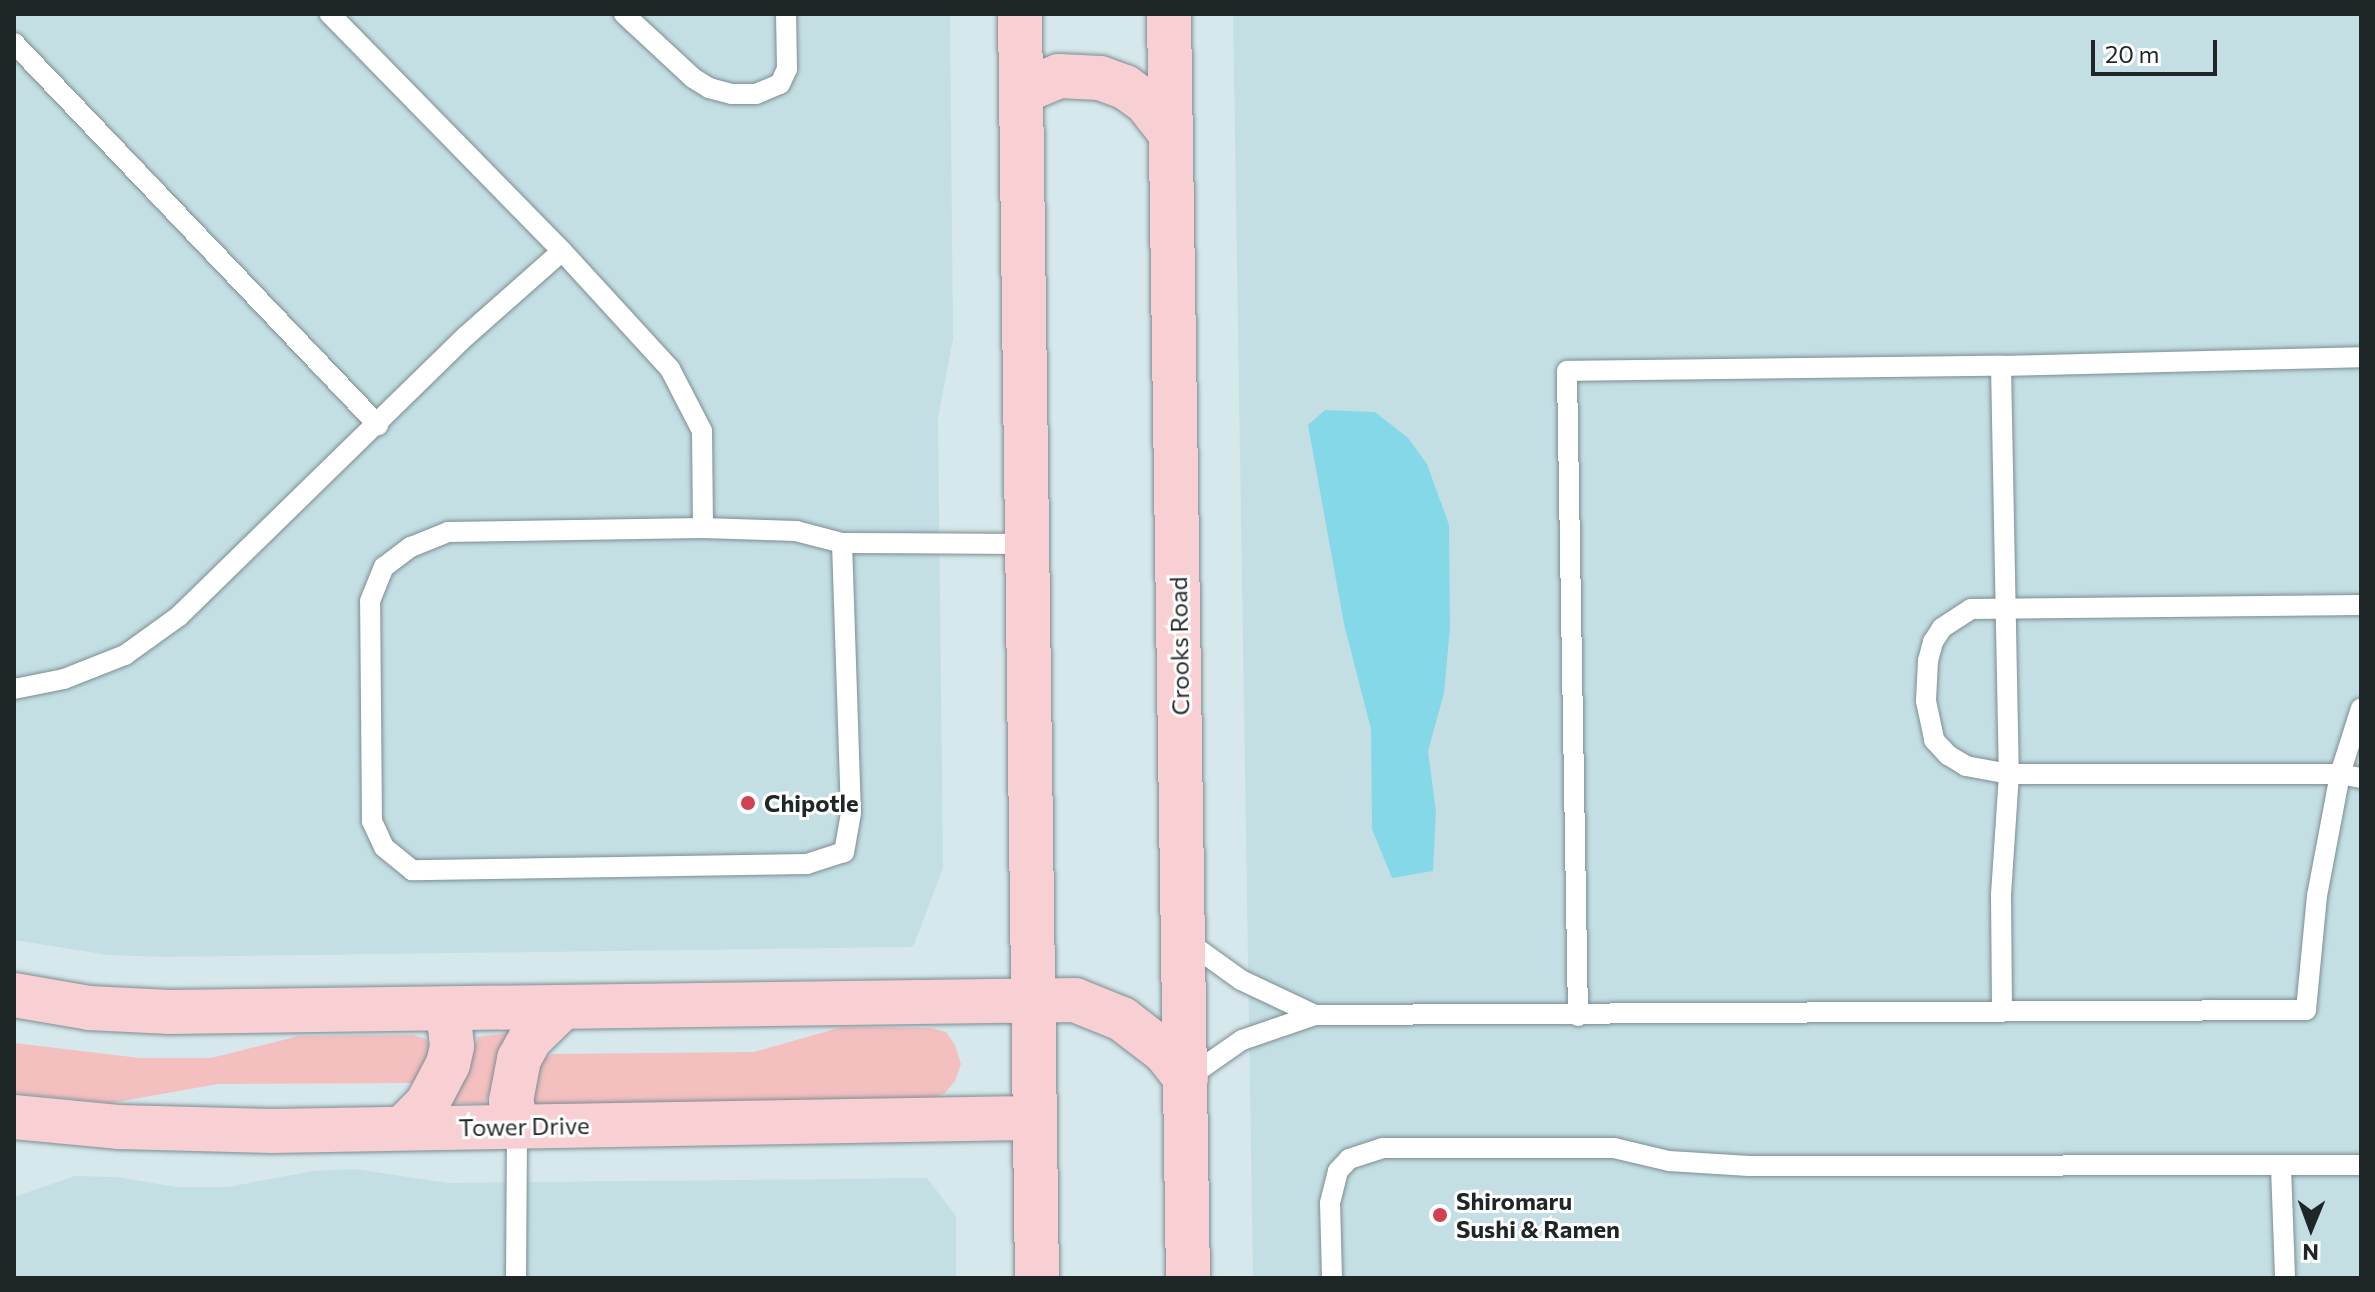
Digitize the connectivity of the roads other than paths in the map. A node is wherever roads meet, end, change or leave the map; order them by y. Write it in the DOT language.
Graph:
graph roads {
  1 [pos="330,14"];
  2 [pos="624,14"];
  3 [pos="786,14"];
  4 [pos="1020,14"];
  5 [pos="1169,14"];
  6 [pos="14,43"];
  7 [pos="1021,92"];
  8 [pos="1170,133"];
  9 [pos="562,251"];
  10 [pos="2361,357"];
  11 [pos="2001,366"];
  12 [pos="378,425"];
  13 [pos="703,528"];
  14 [pos="842,543"];
  15 [pos="1027,544"];
  16 [pos="2361,605"];
  17 [pos="2005,607"];
  18 [pos="14,689"];
  19 [pos="2361,708"];
  20 [pos="2009,774"];
  21 [pos="2340,774"];
  22 [pos="2361,778"];
  23 [pos="1184,939"];
  24 [pos="14,995"];
  25 [pos="1033,1001"];
  26 [pos="562,1008"];
  27 [pos="442,1009"];
  28 [pos="2002,1012"];
  29 [pos="1315,1015"];
  30 [pos="1578,1016"];
  31 [pos="1186,1079"];
  32 [pos="14,1117"];
  33 [pos="1035,1118"];
  34 [pos="517,1126"];
  35 [pos="404,1127"];
  36 [pos="2361,1165"];
  37 [pos="2281,1167"];
  38 [pos="516,1278"];
  39 [pos="1037,1278"];
  40 [pos="1188,1278"];
  41 [pos="1332,1278"];
  42 [pos="2285,1278"];
  1 -- 9 [label="lane"];
  2 -- 3 [label="lane"];
  4 -- 7 [label="main road"];
  5 -- 8 [label="main road, Crooks Road"];
  6 -- 12 [label="lane"];
  7 -- 8 [label="main road"];
  7 -- 15 [label="main road"];
  8 -- 23 [label="main road, Crooks Road"];
  9 -- 12 [label="lane"];
  9 -- 13 [label="lane"];
  10 -- 11 [label="lane"];
  11 -- 17 [label="lane"];
  11 -- 30 [label="lane"];
  12 -- 18 [label="lane"];
  13 -- 14 [label="lane"];
  13 -- 14 [label="lane"];
  14 -- 15 [label="lane"];
  15 -- 25 [label="main road"];
  16 -- 17 [label="lane"];
  17 -- 20 [label="lane"];
  17 -- 20 [label="lane"];
  19 -- 21 [label="lane"];
  20 -- 21 [label="lane"];
  20 -- 28 [label="lane"];
  21 -- 22 [label="lane"];
  21 -- 28 [label="lane"];
  23 -- 29 [label="lane"];
  23 -- 31 [label="main road, Crooks Road"];
  24 -- 27 [label="main road"];
  25 -- 26 [label="main road"];
  25 -- 31 [label="main road"];
  25 -- 33 [label="main road"];
  26 -- 27 [label="main road"];
  26 -- 34 [label="main road"];
  27 -- 35 [label="main road"];
  28 -- 30 [label="lane"];
  29 -- 30 [label="lane"];
  29 -- 31 [label="lane"];
  31 -- 40 [label="main road, Crooks Road"];
  32 -- 35 [label="main road, Tower Drive"];
  33 -- 34 [label="main road, Tower Drive"];
  33 -- 39 [label="main road"];
  34 -- 35 [label="main road, Tower Drive"];
  34 -- 38 [label="lane"];
  36 -- 37 [label="lane"];
  37 -- 41 [label="lane"];
  37 -- 42 [label="lane"];
}
